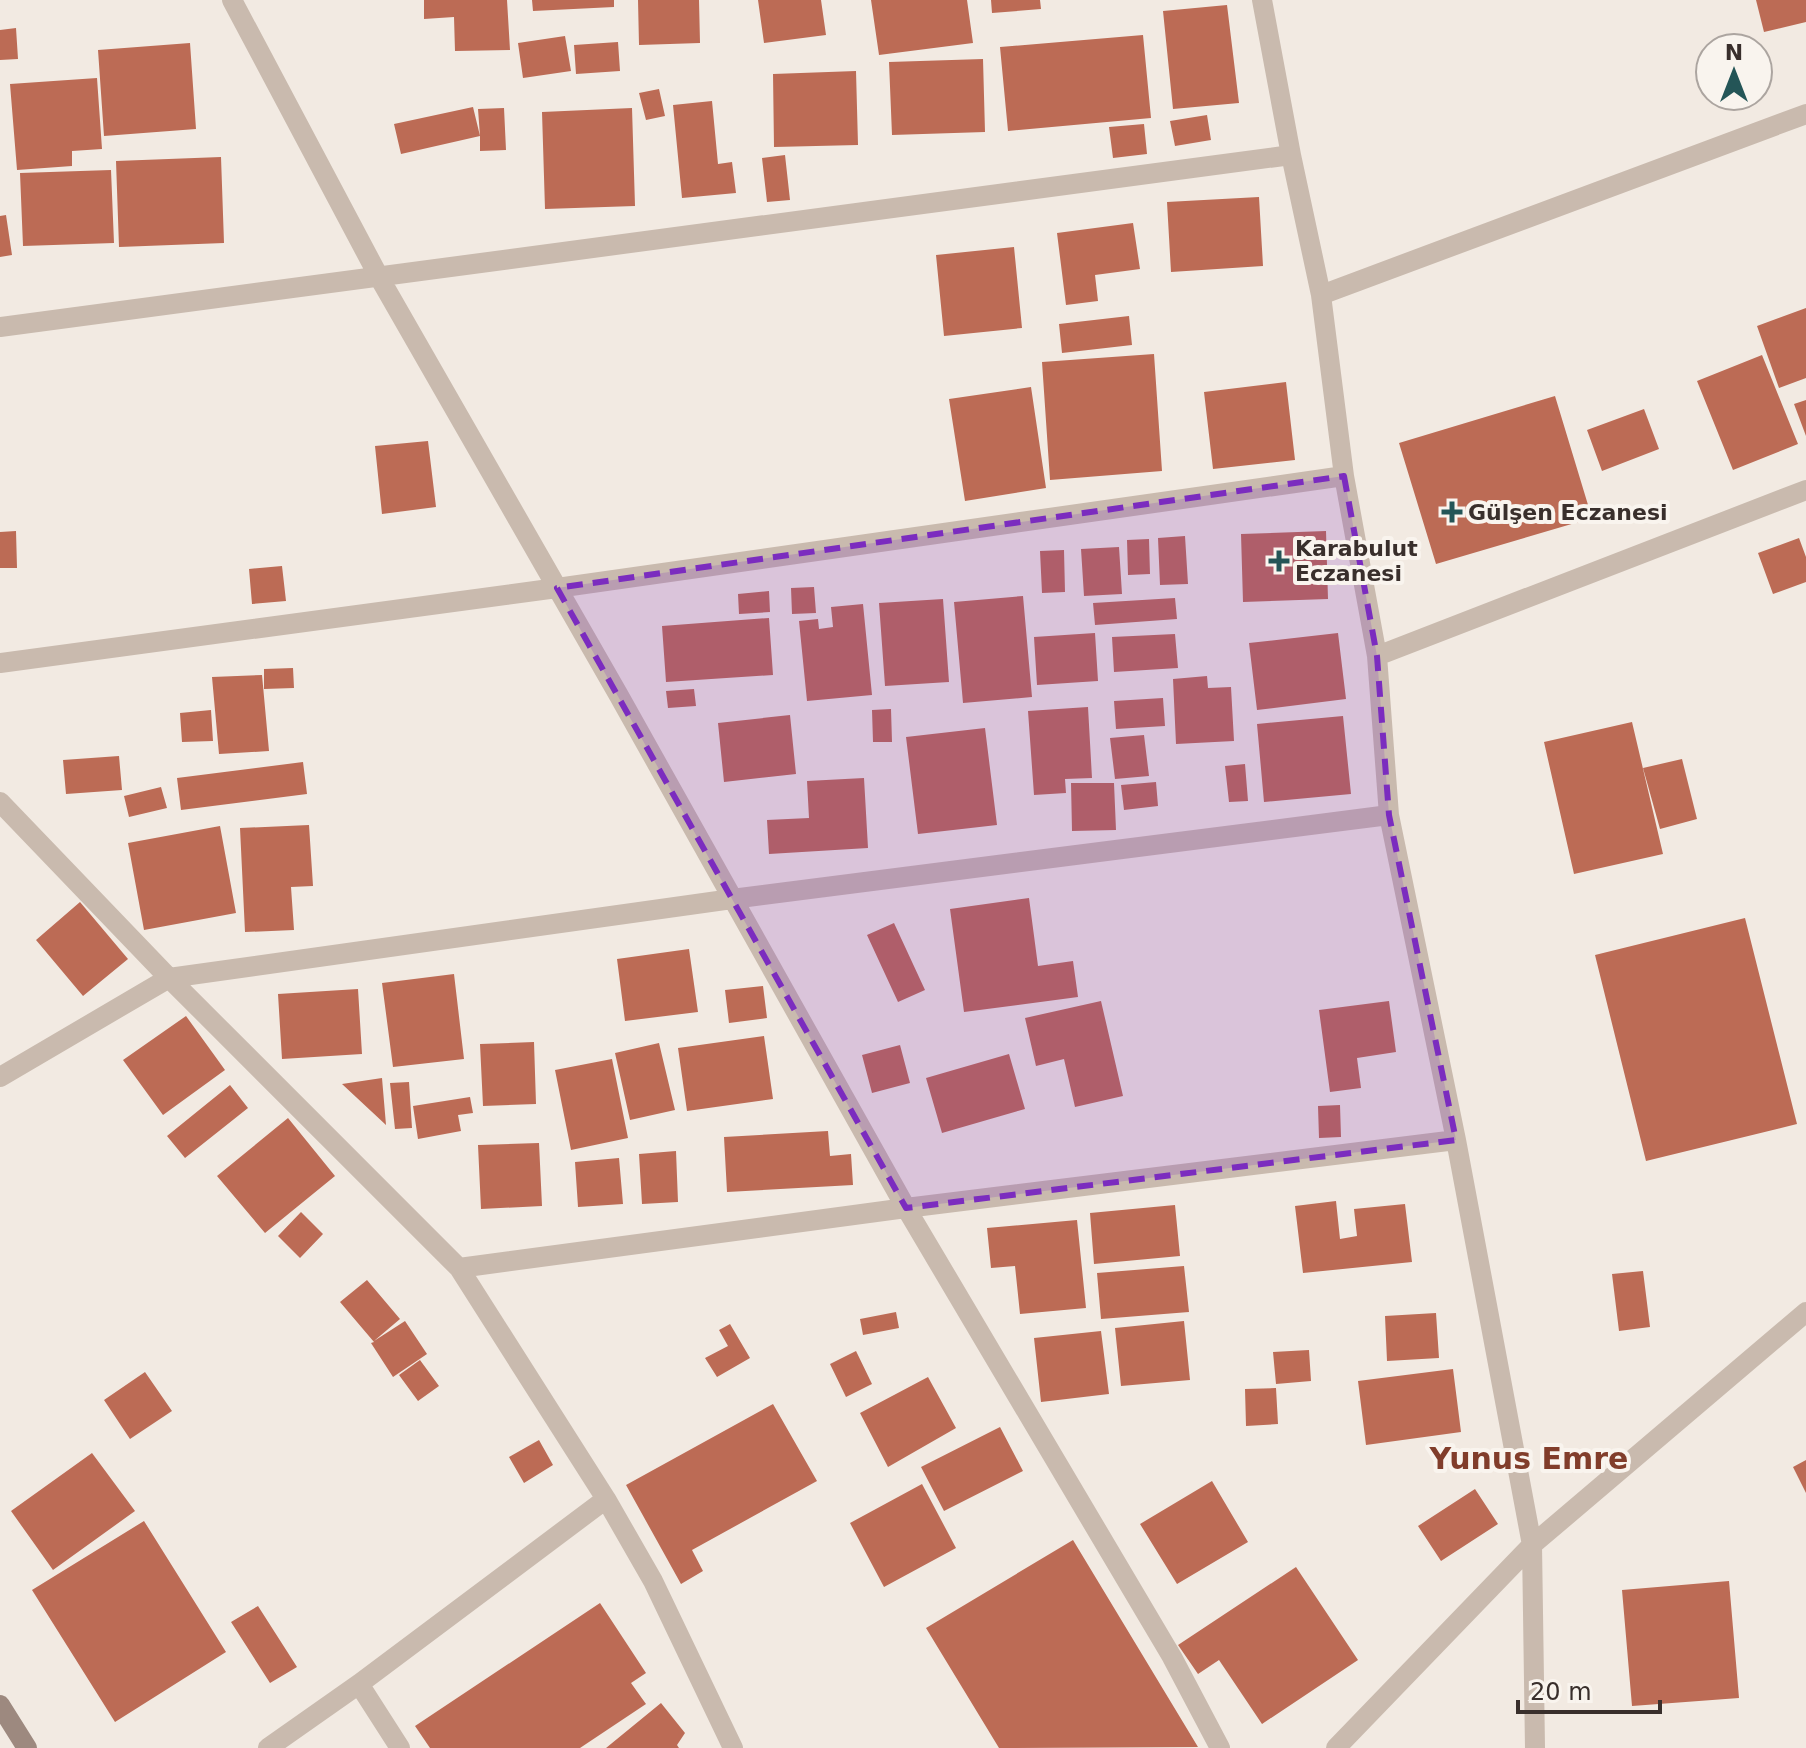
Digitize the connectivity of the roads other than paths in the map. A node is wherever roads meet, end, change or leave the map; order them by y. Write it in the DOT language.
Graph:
graph roads {
  1 [pos="232,0"];
  2 [pos="1262,0"];
  3 [pos="1806,114"];
  4 [pos="1291,155"];
  5 [pos="379,277"];
  6 [pos="1321,295"];
  7 [pos="0,327"];
  8 [pos="1344,476"];
  9 [pos="1806,490"];
  10 [pos="557,588"];
  11 [pos="1377,656"];
  12 [pos="0,663"];
  13 [pos="0,802"];
  14 [pos="1389,815"];
  15 [pos="732,899"];
  16 [pos="169,978"];
  17 [pos="0,1077"];
  18 [pos="1456,1140"];
  19 [pos="906,1208"];
  20 [pos="459,1268"];
  21 [pos="1806,1312"];
  22 [pos="606,1499"];
  23 [pos="1532,1545"];
  24 [pos="359,1684"];
  25 [pos="0,1705"];
  26 [pos="27,1748"];
  27 [pos="268,1748"];
  28 [pos="400,1748"];
  29 [pos="733,1748"];
  30 [pos="1220,1748"];
  31 [pos="1336,1748"];
  32 [pos="1535,1748"];
  1 -- 5 [label="street"];
  2 -- 4 [label="street"];
  3 -- 6 [label="street"];
  4 -- 5 [label="street"];
  4 -- 6 [label="street"];
  5 -- 7 [label="street"];
  5 -- 10 [label="street"];
  6 -- 8 [label="street"];
  8 -- 10 [label="street"];
  8 -- 11 [label="street"];
  9 -- 11 [label="street"];
  10 -- 12 [label="street"];
  10 -- 15 [label="street"];
  11 -- 14 [label="street"];
  13 -- 16 [label="street"];
  14 -- 15 [label="street"];
  14 -- 18 [label="street"];
  15 -- 16 [label="street"];
  15 -- 19 [label="street"];
  16 -- 17 [label="street"];
  16 -- 20 [label="street"];
  18 -- 19 [label="street"];
  18 -- 23 [label="street"];
  19 -- 20 [label="street"];
  19 -- 30 [label="street"];
  20 -- 22 [label="street"];
  21 -- 23 [label="street"];
  22 -- 24 [label="street"];
  22 -- 29 [label="street"];
  23 -- 31 [label="street"];
  23 -- 32 [label="street"];
  24 -- 27 [label="street"];
  24 -- 28 [label="street"];
  25 -- 26 [label="main road"];
}
